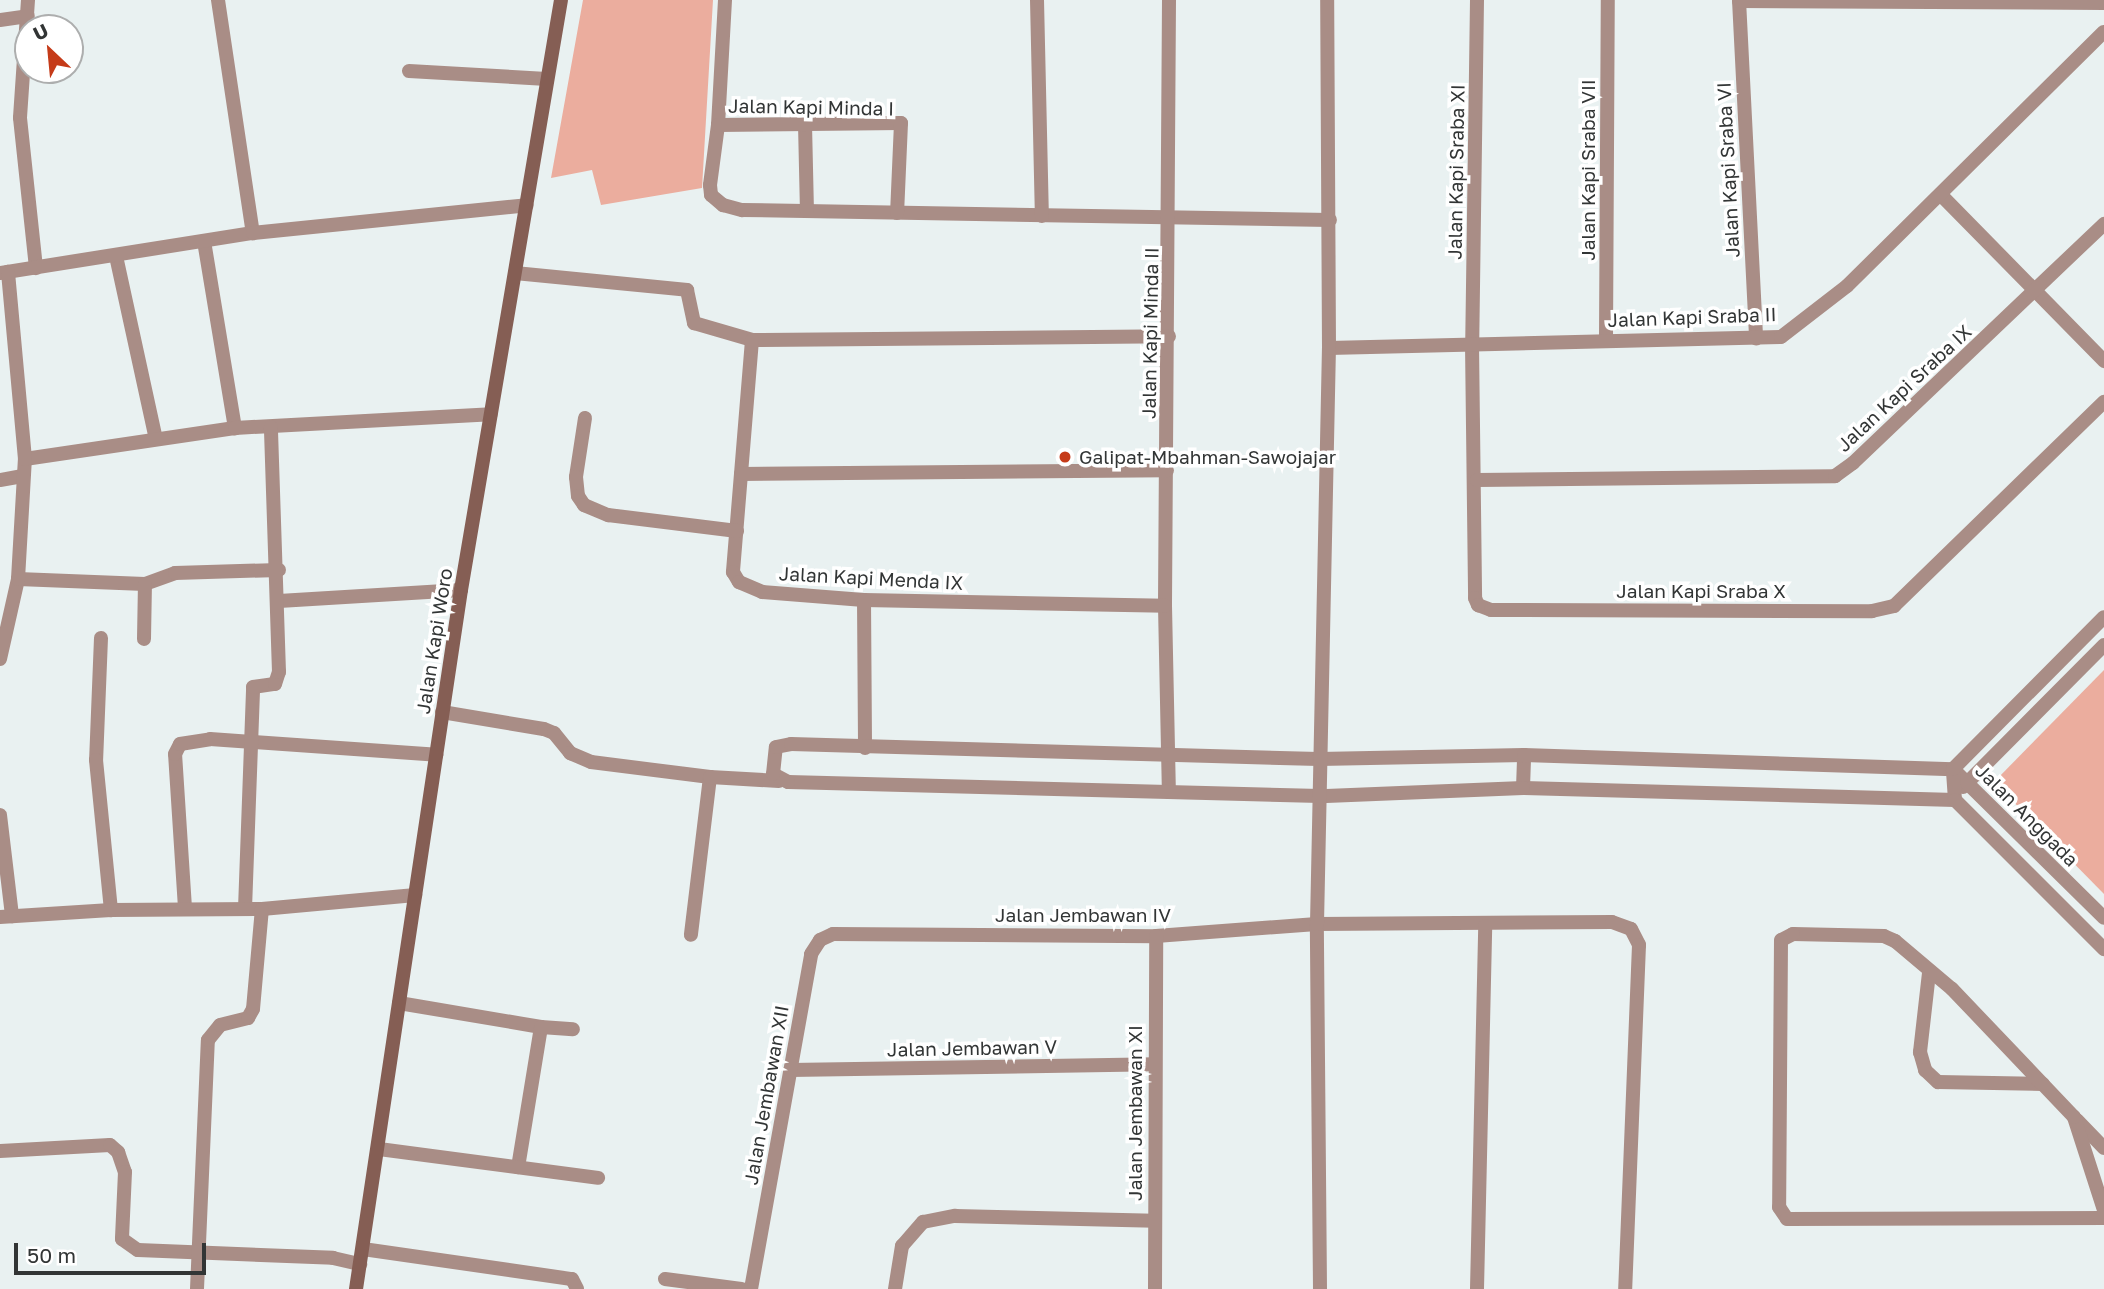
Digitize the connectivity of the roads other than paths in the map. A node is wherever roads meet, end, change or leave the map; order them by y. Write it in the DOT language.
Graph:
graph roads {
  1 [pos="218,0"];
  2 [pos="561,0"];
  3 [pos="726,0"];
  4 [pos="1037,0"];
  5 [pos="1169,0"];
  6 [pos="1327,0"];
  7 [pos="1477,0"];
  8 [pos="1608,0"];
  9 [pos="1739,1"];
  10 [pos="2104,3"];
  11 [pos="2104,32"];
  12 [pos="409,71"];
  13 [pos="547,79"];
  14 [pos="23,84"];
  15 [pos="805,124"];
  16 [pos="718,125"];
  17 [pos="1941,195"];
  18 [pos="527,205"];
  19 [pos="807,211"];
  20 [pos="897,213"];
  21 [pos="1042,216"];
  22 [pos="1171,218"];
  23 [pos="1330,220"];
  24 [pos="2104,224"];
  25 [pos="253,233"];
  26 [pos="204,241"];
  27 [pos="116,257"];
  28 [pos="36,268"];
  29 [pos="4,272"];
  30 [pos="515,273"];
  31 [pos="2033,293"];
  32 [pos="1169,336"];
  33 [pos="1606,339"];
  34 [pos="1756,339"];
  35 [pos="752,340"];
  36 [pos="1472,344"];
  37 [pos="1329,348"];
  38 [pos="2104,361"];
  39 [pos="2104,402"];
  40 [pos="491,414"];
  41 [pos="586,418"];
  42 [pos="271,427"];
  43 [pos="235,428"];
  44 [pos="156,439"];
  45 [pos="25,459"];
  46 [pos="1167,470"];
  47 [pos="741,474"];
  48 [pos="23,476"];
  49 [pos="0,480"];
  50 [pos="1477,481"];
  51 [pos="737,531"];
  52 [pos="279,570"];
  53 [pos="18,579"];
  54 [pos="145,584"];
  55 [pos="461,590"];
  56 [pos="864,600"];
  57 [pos="279,601"];
  58 [pos="1165,606"];
  59 [pos="2104,617"];
  60 [pos="101,638"];
  61 [pos="144,639"];
  62 [pos="2104,646"];
  63 [pos="0,659"];
  64 [pos="443,712"];
  65 [pos="251,741"];
  66 [pos="865,748"];
  67 [pos="436,755"];
  68 [pos="1524,755"];
  69 [pos="1168,756"];
  70 [pos="1319,759"];
  71 [pos="1953,769"];
  72 [pos="710,777"];
  73 [pos="779,781"];
  74 [pos="1967,782"];
  75 [pos="1523,788"];
  76 [pos="1169,792"];
  77 [pos="1320,796"];
  78 [pos="1955,800"];
  79 [pos="0,815"];
  80 [pos="415,895"];
  81 [pos="185,908"];
  82 [pos="245,909"];
  83 [pos="262,909"];
  84 [pos="111,910"];
  85 [pos="6,917"];
  86 [pos="2104,918"];
  87 [pos="1317,924"];
  88 [pos="1485,926"];
  89 [pos="849,931"];
  90 [pos="691,935"];
  91 [pos="1156,936"];
  92 [pos="2104,949"];
  93 [pos="1929,973"];
  94 [pos="400,1003"];
  95 [pos="541,1027"];
  96 [pos="573,1029"];
  97 [pos="1155,1064"];
  98 [pos="790,1070"];
  99 [pos="2043,1084"];
  100 [pos="2074,1117"];
  101 [pos="2104,1148"];
  102 [pos="379,1149"];
  103 [pos="0,1151"];
  104 [pos="518,1167"];
  105 [pos="598,1178"];
  106 [pos="2104,1210"];
  107 [pos="2104,1218"];
  108 [pos="1154,1222"];
  109 [pos="363,1249"];
  110 [pos="197,1251"];
  111 [pos="360,1264"];
  112 [pos="665,1279"];
  113 [pos="197,1289"];
  114 [pos="356,1289"];
  115 [pos="577,1289"];
  116 [pos="741,1289"];
  117 [pos="751,1289"];
  118 [pos="895,1289"];
  119 [pos="1155,1289"];
  120 [pos="1320,1289"];
  121 [pos="1477,1289"];
  122 [pos="1625,1289"];
  1 -- 25 [label="street"];
  2 -- 13 [label="street, Jalan Kapi Woro"];
  3 -- 16 [label="street"];
  4 -- 21 [label="street"];
  5 -- 22 [label="street, Jalan Kapi Minda II"];
  6 -- 23 [label="street"];
  7 -- 36 [label="street, Jalan Kapi Sraba XI"];
  8 -- 33 [label="street, Jalan Kapi Sraba VII"];
  9 -- 10 [label="street"];
  9 -- 34 [label="street, Jalan Kapi Sraba VI"];
  11 -- 17 [label="street, Jalan Kapi Sraba II"];
  12 -- 13 [label="street"];
  13 -- 18 [label="street, Jalan Kapi Woro"];
  14 -- 28 [label="street"];
  15 -- 16 [label="street, Jalan Kapi Minda I"];
  15 -- 19 [label="street"];
  15 -- 20 [label="street, Jalan Kapi Minda I"];
  16 -- 19 [label="street"];
  17 -- 31 [label="street"];
  17 -- 34 [label="street, Jalan Kapi Sraba II"];
  18 -- 25 [label="street"];
  18 -- 30 [label="street, Jalan Kapi Woro"];
  19 -- 20 [label="street"];
  20 -- 21 [label="street"];
  21 -- 22 [label="street"];
  22 -- 23 [label="street"];
  22 -- 32 [label="street, Jalan Kapi Minda II"];
  23 -- 37 [label="street"];
  24 -- 31 [label="street, Jalan Kapi Sraba IX"];
  25 -- 26 [label="street"];
  26 -- 27 [label="street"];
  26 -- 43 [label="street"];
  27 -- 28 [label="street"];
  27 -- 44 [label="street"];
  28 -- 29 [label="street"];
  29 -- 45 [label="street"];
  30 -- 35 [label="street"];
  30 -- 40 [label="street, Jalan Kapi Woro"];
  31 -- 38 [label="street"];
  31 -- 50 [label="street, Jalan Kapi Sraba IX"];
  32 -- 35 [label="street"];
  32 -- 46 [label="street, Jalan Kapi Minda II"];
  33 -- 34 [label="street, Jalan Kapi Sraba II"];
  33 -- 36 [label="street, Jalan Kapi Sraba II"];
  35 -- 47 [label="street, Jalan Kapi Menda IX"];
  36 -- 37 [label="street, Jalan Kapi Sraba II"];
  36 -- 50 [label="street, Jalan Kapi Sraba X"];
  37 -- 70 [label="street"];
  39 -- 50 [label="street, Jalan Kapi Sraba X"];
  40 -- 42 [label="street"];
  40 -- 55 [label="street, Jalan Kapi Woro"];
  41 -- 51 [label="street"];
  42 -- 43 [label="street"];
  42 -- 52 [label="street"];
  43 -- 44 [label="street"];
  44 -- 45 [label="street"];
  45 -- 48 [label="street"];
  46 -- 47 [label="street"];
  46 -- 58 [label="street, Jalan Kapi Minda II"];
  47 -- 51 [label="street, Jalan Kapi Menda IX"];
  48 -- 49 [label="street"];
  48 -- 53 [label="street"];
  51 -- 56 [label="street, Jalan Kapi Menda IX"];
  52 -- 54 [label="street"];
  52 -- 57 [label="street"];
  53 -- 54 [label="street"];
  53 -- 63 [label="street"];
  54 -- 61 [label="street"];
  55 -- 57 [label="street"];
  55 -- 64 [label="street, Jalan Kapi Woro"];
  56 -- 58 [label="street, Jalan Kapi Menda IX"];
  56 -- 66 [label="street"];
  57 -- 65 [label="street"];
  58 -- 69 [label="street, Jalan Kapi Minda II"];
  59 -- 71 [label="street"];
  60 -- 84 [label="street"];
  62 -- 74 [label="street"];
  64 -- 67 [label="street, Jalan Kapi Woro"];
  64 -- 72 [label="street"];
  65 -- 67 [label="street"];
  65 -- 81 [label="street"];
  65 -- 82 [label="street"];
  66 -- 69 [label="street"];
  66 -- 73 [label="street"];
  67 -- 80 [label="street, Jalan Kapi Woro"];
  68 -- 70 [label="street"];
  68 -- 71 [label="street"];
  68 -- 75 [label="street"];
  69 -- 70 [label="street"];
  69 -- 76 [label="street, Jalan Kapi Minda II"];
  70 -- 77 [label="street"];
  71 -- 74 [label="street, Jalan Anggada"];
  71 -- 78 [label="street"];
  72 -- 73 [label="street"];
  72 -- 90 [label="street"];
  73 -- 76 [label="street"];
  74 -- 78 [label="street"];
  74 -- 86 [label="street, Jalan Anggada"];
  75 -- 77 [label="street"];
  75 -- 78 [label="street"];
  76 -- 77 [label="street"];
  77 -- 87 [label="street"];
  78 -- 92 [label="street"];
  79 -- 85 [label="street"];
  80 -- 83 [label="street"];
  80 -- 94 [label="street, Jalan Kapi Woro"];
  81 -- 82 [label="street"];
  81 -- 84 [label="street"];
  82 -- 83 [label="street"];
  83 -- 110 [label="street"];
  84 -- 85 [label="street"];
  87 -- 88 [label="street, Jalan Jembawan IV"];
  87 -- 91 [label="street, Jalan Jembawan IV"];
  87 -- 120 [label="street"];
  88 -- 121 [label="street"];
  88 -- 122 [label="street, Jalan Jembawan IV"];
  89 -- 91 [label="street, Jalan Jembawan IV"];
  89 -- 98 [label="street, Jalan Jembawan XII"];
  91 -- 97 [label="street, Jalan Jembawan XI"];
  93 -- 99 [label="street"];
  93 -- 99 [label="street"];
  93 -- 107 [label="street"];
  94 -- 95 [label="street"];
  94 -- 102 [label="street, Jalan Kapi Woro"];
  95 -- 96 [label="street"];
  95 -- 104 [label="street"];
  97 -- 98 [label="street, Jalan Jembawan V"];
  97 -- 108 [label="street, Jalan Jembawan XI"];
  98 -- 117 [label="street, Jalan Jembawan XII"];
  99 -- 100 [label="street"];
  100 -- 101 [label="street"];
  100 -- 106 [label="street"];
  102 -- 104 [label="street"];
  102 -- 109 [label="street, Jalan Kapi Woro"];
  103 -- 110 [label="street"];
  104 -- 105 [label="street"];
  108 -- 118 [label="street"];
  108 -- 119 [label="street, Jalan Jembawan XI"];
  109 -- 111 [label="street, Jalan Kapi Woro"];
  109 -- 115 [label="street"];
  110 -- 111 [label="street"];
  110 -- 113 [label="street"];
  111 -- 114 [label="street, Jalan Kapi Woro"];
  112 -- 116 [label="street"];
}
